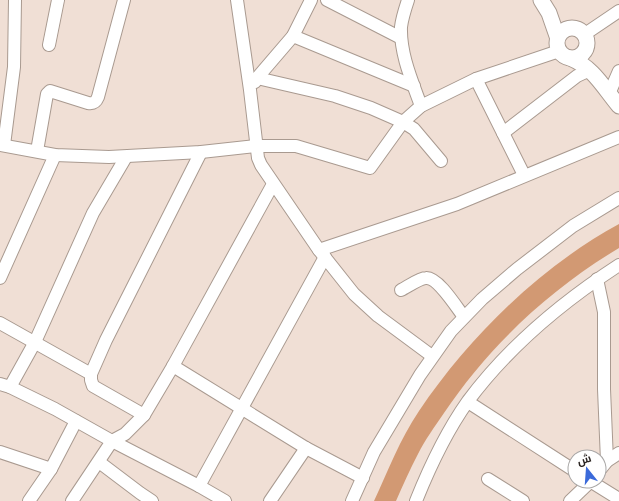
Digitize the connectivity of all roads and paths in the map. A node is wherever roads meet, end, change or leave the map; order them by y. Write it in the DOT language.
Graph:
graph roads {
  1 [pos="15,0"];
  2 [pos="58,0"];
  3 [pos="124,0"];
  4 [pos="237,0"];
  5 [pos="311,0"];
  6 [pos="327,0"];
  7 [pos="408,0"];
  8 [pos="545,6"];
  9 [pos="619,11"];
  10 [pos="570,28"];
  11 [pos="293,36"];
  12 [pos="557,36"];
  13 [pos="402,38"];
  14 [pos="586,41"];
  15 [pos="49,45"];
  16 [pos="564,55"];
  17 [pos="590,70"];
  18 [pos="619,71"];
  19 [pos="258,78"];
  20 [pos="476,79"];
  21 [pos="414,86"];
  22 [pos="250,90"];
  23 [pos="609,94"];
  24 [pos="421,106"];
  25 [pos="619,106"];
  26 [pos="402,122"];
  27 [pos="503,133"];
  28 [pos="619,137"];
  29 [pos="2,145"];
  30 [pos="256,146"];
  31 [pos="37,151"];
  32 [pos="201,152"];
  33 [pos="55,154"];
  34 [pos="126,157"];
  35 [pos="441,161"];
  36 [pos="524,175"];
  37 [pos="273,184"];
  38 [pos="619,198"];
  39 [pos="322,254"];
  40 [pos="619,265"];
  41 [pos="0,278"];
  42 [pos="597,279"];
  43 [pos="401,290"];
  44 [pos="464,317"];
  45 [pos="0,323"];
  46 [pos="35,342"];
  47 [pos="432,356"];
  48 [pos="173,366"];
  49 [pos="91,374"];
  50 [pos="5,385"];
  51 [pos="468,402"];
  52 [pos="241,408"];
  53 [pos="144,415"];
  54 [pos="76,421"];
  55 [pos="112,441"];
  56 [pos="306,448"];
  57 [pos="603,449"];
  58 [pos="0,452"];
  59 [pos="619,453"];
  60 [pos="99,462"];
  61 [pos="607,463"];
  62 [pos="567,466"];
  63 [pos="52,469"];
  64 [pos="363,478"];
  65 [pos="488,479"];
  66 [pos="198,486"];
  67 [pos="582,489"];
  68 [pos="603,489"];
  69 [pos="137,497"];
  70 [pos="510,497"];
  71 [pos="619,499"];
  72 [pos="29,501"];
  73 [pos="72,501"];
  74 [pos="152,501"];
  75 [pos="225,501"];
  76 [pos="270,501"];
  77 [pos="352,501"];
  78 [pos="416,501"];
  79 [pos="523,501"];
  80 [pos="570,501"];
  1 -- 29 [label="street"];
  2 -- 15 [label="street"];
  3 -- 31 [label="street"];
  4 -- 22 [label="street"];
  5 -- 11 [label="street"];
  6 -- 13 [label="street"];
  7 -- 13 [label="street"];
  8 -- 10 [label="street"];
  8 -- 12 [label="street"];
  9 -- 14 [label="street"];
  10 -- 12 [label="street"];
  10 -- 14 [label="street"];
  11 -- 19 [label="street"];
  11 -- 21 [label="street"];
  12 -- 16 [label="street"];
  13 -- 21 [label="street"];
  14 -- 16 [label="street"];
  14 -- 17 [label="street"];
  16 -- 17 [label="street"];
  16 -- 20 [label="street"];
  17 -- 23 [label="street"];
  17 -- 27 [label="street"];
  18 -- 23 [label="street"];
  19 -- 22 [label="street"];
  19 -- 26 [label="street"];
  20 -- 24 [label="street"];
  20 -- 27 [label="street"];
  21 -- 24 [label="street"];
  22 -- 30 [label="street"];
  23 -- 25 [label="street"];
  24 -- 26 [label="street"];
  26 -- 30 [label="street"];
  26 -- 35 [label="street"];
  27 -- 36 [label="street"];
  28 -- 36 [label="street"];
  29 -- 31 [label="street"];
  30 -- 32 [label="street"];
  30 -- 37 [label="street"];
  31 -- 33 [label="street"];
  32 -- 34 [label="street"];
  32 -- 49 [label="street"];
  33 -- 34 [label="street"];
  33 -- 41 [label="street"];
  34 -- 46 [label="street"];
  36 -- 39 [label="street"];
  37 -- 39 [label="street"];
  37 -- 48 [label="street"];
  38 -- 44 [label="street"];
  39 -- 47 [label="street"];
  39 -- 52 [label="street"];
  40 -- 42 [label="street"];
  42 -- 51 [label="street"];
  42 -- 57 [label="street"];
  43 -- 44 [label="street"];
  44 -- 47 [label="street"];
  45 -- 46 [label="street"];
  46 -- 49 [label="street"];
  46 -- 50 [label="street"];
  47 -- 64 [label="street"];
  48 -- 52 [label="street"];
  48 -- 53 [label="street"];
  49 -- 53 [label="street"];
  50 -- 54 [label="street"];
  51 -- 62 [label="street"];
  51 -- 78 [label="street"];
  52 -- 56 [label="street"];
  52 -- 66 [label="street"];
  53 -- 55 [label="street"];
  54 -- 55 [label="street"];
  54 -- 63 [label="street"];
  55 -- 60 [label="street"];
  55 -- 66 [label="street"];
  56 -- 64 [label="street"];
  56 -- 76 [label="street"];
  58 -- 63 [label="street"];
  59 -- 61 [label="street"];
  60 -- 69 [label="street"];
  60 -- 73 [label="street"];
  63 -- 72 [label="street"];
  64 -- 77 [label="street"];
  65 -- 70 [label="street"];
  66 -- 75 [label="street"];
  67 -- 80 [label="street"];
  68 -- 71 [label="street"];
  69 -- 74 [label="street"];
  70 -- 79 [label="street"];
}
